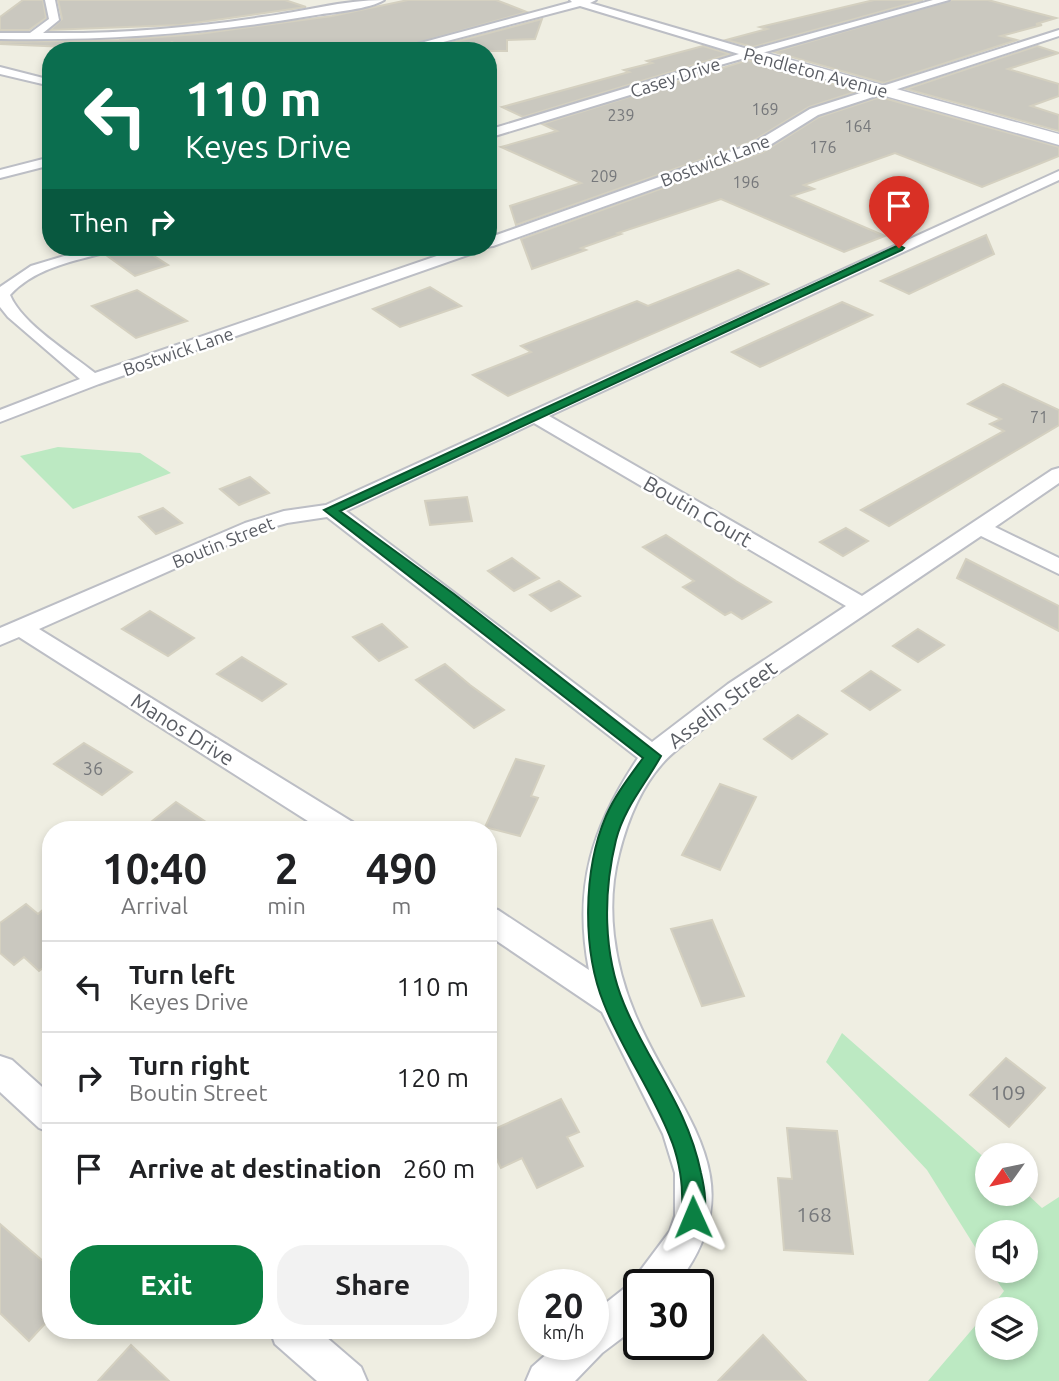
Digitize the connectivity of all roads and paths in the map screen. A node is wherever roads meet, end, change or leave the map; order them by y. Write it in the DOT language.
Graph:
graph roads {
  1 [pos="50,0"];
  2 [pos="318,0"];
  3 [pos="379,0"];
  4 [pos="944,0"];
  5 [pos="583,1"];
  6 [pos="340,8"];
  7 [pos="1059,33"];
  8 [pos="0,37"];
  9 [pos="32,37"];
  10 [pos="430,42"];
  11 [pos="752,54"];
  12 [pos="0,70"];
  13 [pos="42,81"];
  14 [pos="880,90"];
  15 [pos="497,131"];
  16 [pos="1059,140"];
  17 [pos="42,163"];
  18 [pos="0,174"];
  19 [pos="1059,175"];
  20 [pos="497,240"];
  21 [pos="83,256"];
  22 [pos="451,256"];
  23 [pos="93,380"];
  24 [pos="0,416"];
  25 [pos="535,416"];
  26 [pos="1059,474"];
  27 [pos="331,510"];
  28 [pos="979,527"];
  29 [pos="1059,567"];
  30 [pos="862,606"];
  31 [pos="10,633"];
  32 [pos="653,756"];
  33 [pos="329,821"];
  34 [pos="497,925"];
  35 [pos="613,1002"];
  36 [pos="0,1071"];
  37 [pos="42,1109"];
  38 [pos="663,1269"];
  39 [pos="623,1313"];
  40 [pos="609,1325"];
  41 [pos="299,1339"];
  42 [pos="569,1360"];
  43 [pos="347,1381"];
  44 [pos="546,1381"];
  1 -- 9 [label="street"];
  2 -- 6 [label="street"];
  3 -- 6 [label="street"];
  4 -- 11 [label="street, Casey Drive"];
  5 -- 10 [label="street"];
  5 -- 11 [label="street, Pendleton Avenue"];
  6 -- 9 [label="street"];
  7 -- 14 [label="street, Bostwick Lane"];
  8 -- 9 [label="street"];
  11 -- 14 [label="street, Pendleton Avenue"];
  11 -- 15 [label="street, Casey Drive"];
  12 -- 13 [label="street"];
  14 -- 16 [label="street, Pendleton Avenue"];
  14 -- 20 [label="street, Bostwick Lane"];
  17 -- 18 [label="street"];
  19 -- 25 [label="street, Boutin Street"];
  21 -- 23 [label="street"];
  22 -- 23 [label="street, Bostwick Lane"];
  23 -- 24 [label="street, Bostwick Lane"];
  25 -- 27 [label="street, Boutin Street"];
  25 -- 30 [label="street, Boutin Court"];
  26 -- 28 [label="street, Asselin Street"];
  27 -- 31 [label="street, Boutin Street"];
  27 -- 32 [label="street"];
  28 -- 29 [label="street"];
  28 -- 30 [label="street, Asselin Street"];
  30 -- 32 [label="street, Asselin Street"];
  31 -- 33 [label="street, Manos Drive"];
  32 -- 35 [label="street, Asselin Street"];
  34 -- 35 [label="street"];
  35 -- 38 [label="street, Asselin Street"];
  36 -- 37 [label="street"];
  39 -- 40 [label="street"];
  41 -- 43 [label="street"];
  42 -- 44 [label="street"];
}
